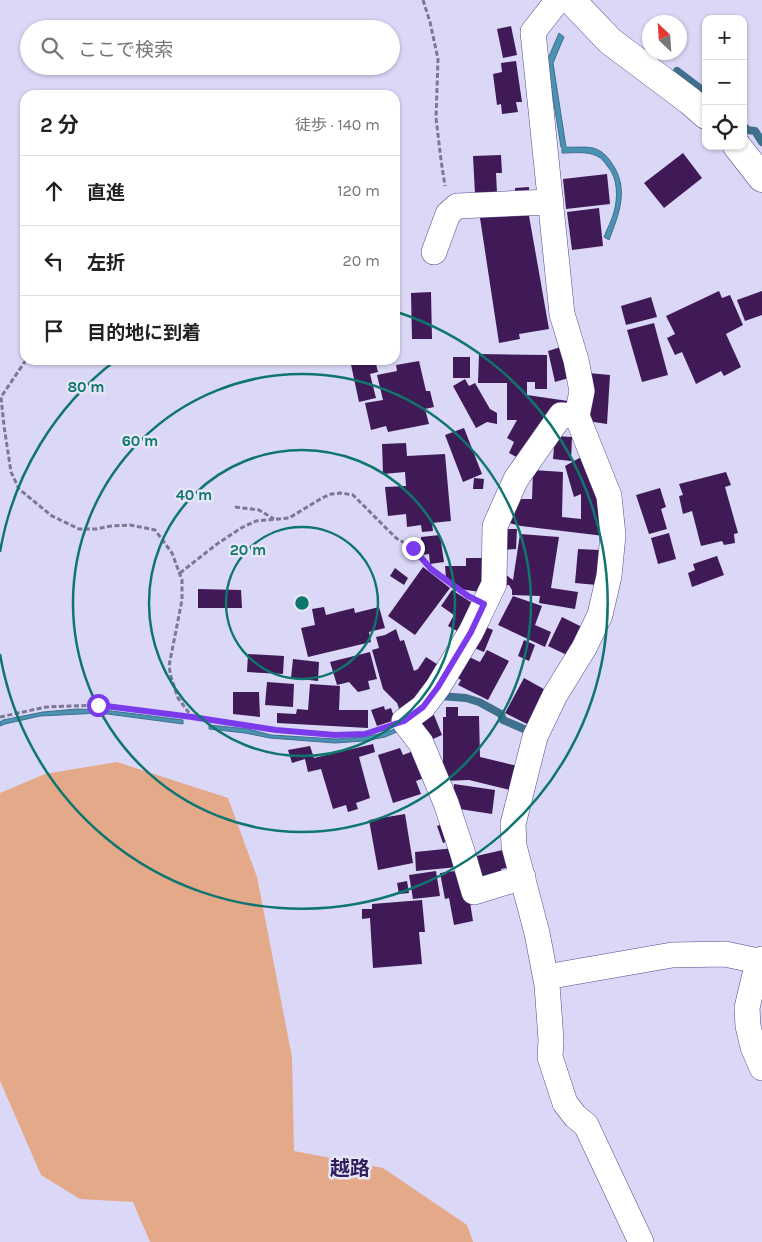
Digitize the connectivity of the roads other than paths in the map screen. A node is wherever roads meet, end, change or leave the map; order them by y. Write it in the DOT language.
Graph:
graph roads {
  1 [pos="558,0"];
  2 [pos="571,0"];
  3 [pos="702,112"];
  4 [pos="740,150"];
  5 [pos="762,178"];
  6 [pos="551,202"];
  7 [pos="434,252"];
  8 [pos="577,416"];
  9 [pos="522,877"];
  10 [pos="760,960"];
  11 [pos="546,977"];
  12 [pos="762,1068"];
  13 [pos="641,1242"];
  1 -- 6 [label="street"];
  2 -- 3 [label="main road"];
  4 -- 5 [label="main road"];
  6 -- 7 [label="street"];
  6 -- 8 [label="street"];
  8 -- 9 [label="street"];
  8 -- 9 [label="street"];
  9 -- 11 [label="street"];
  10 -- 11 [label="street"];
  10 -- 12 [label="street"];
  11 -- 13 [label="street"];
}
